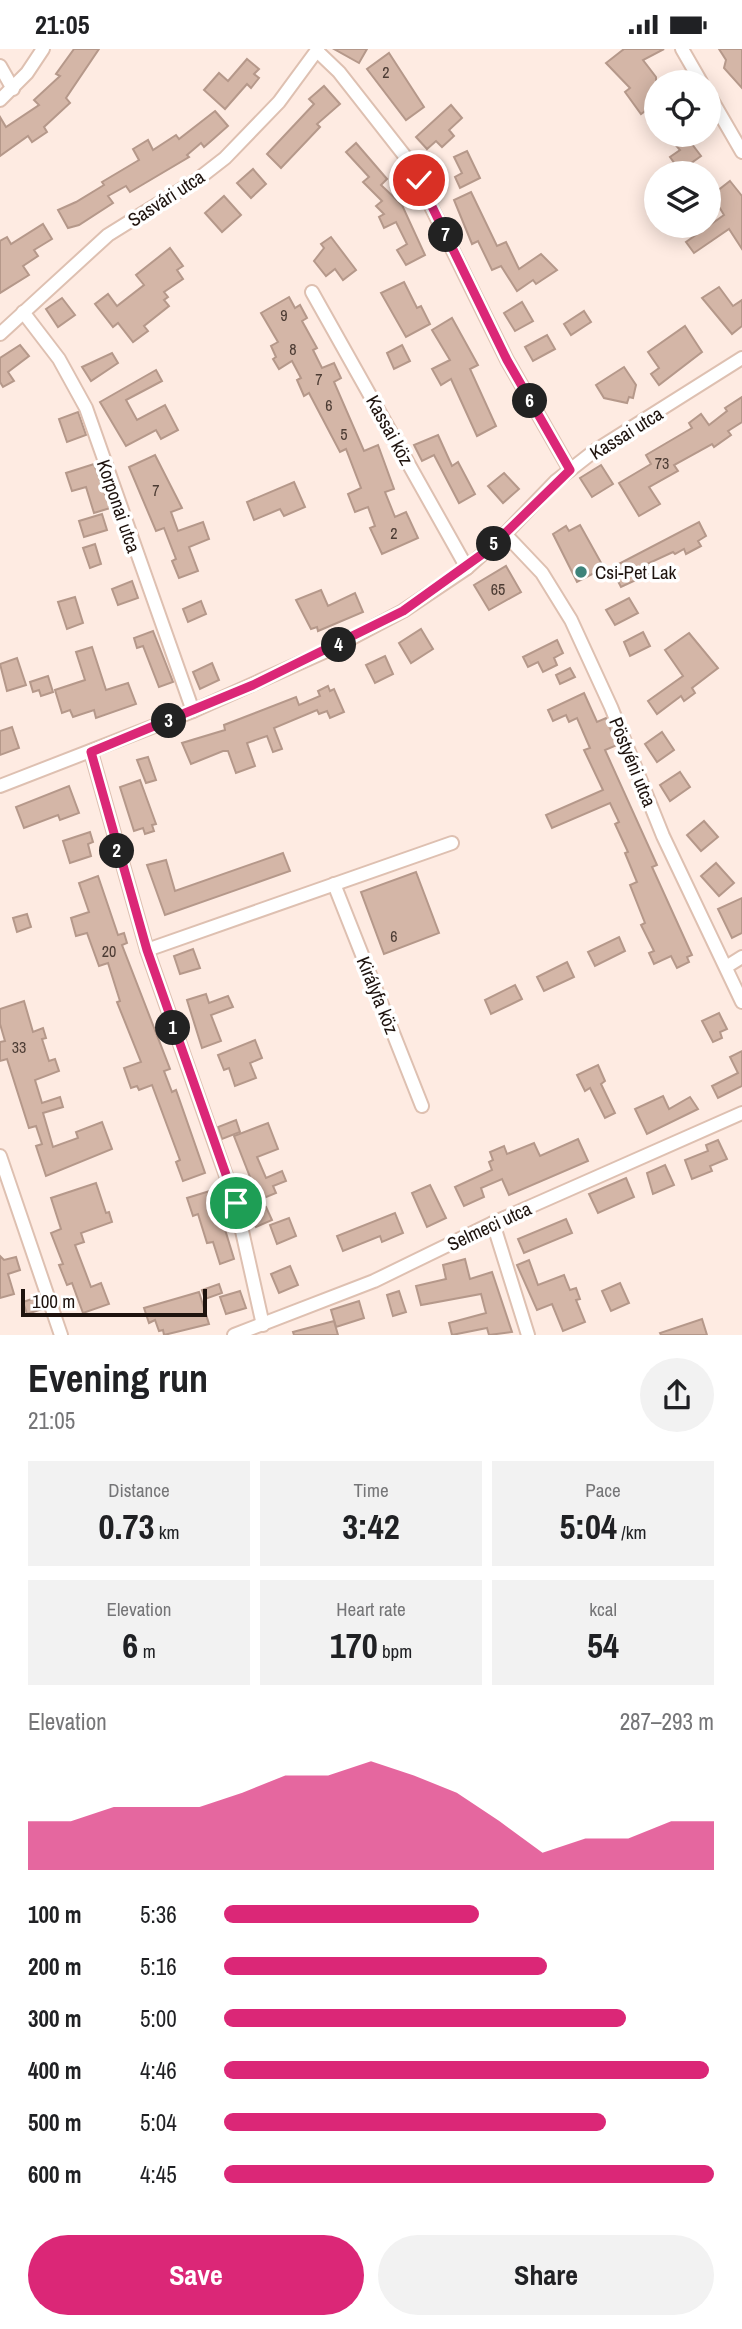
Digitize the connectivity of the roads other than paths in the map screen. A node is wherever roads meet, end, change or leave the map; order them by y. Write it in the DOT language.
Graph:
graph roads {
  1 [pos="43,49"];
  2 [pos="682,49"];
  3 [pos="318,50"];
  4 [pos="0,67"];
  5 [pos="694,70"];
  6 [pos="13,89"];
  7 [pos="0,100"];
  8 [pos="721,116"];
  9 [pos="742,152"];
  10 [pos="312,292"];
  11 [pos="23,312"];
  12 [pos="0,334"];
  13 [pos="742,358"];
  14 [pos="570,470"];
  15 [pos="505,534"];
  16 [pos="467,568"];
  17 [pos="193,711"];
  18 [pos="91,752"];
  19 [pos="0,786"];
  20 [pos="452,843"];
  21 [pos="334,884"];
  22 [pos="147,950"];
  23 [pos="742,957"];
  24 [pos="726,967"];
  25 [pos="742,1002"];
  26 [pos="422,1106"];
  27 [pos="742,1113"];
  28 [pos="0,1156"];
  29 [pos="493,1223"];
  30 [pos="263,1325"];
  31 [pos="61,1335"];
  32 [pos="234,1335"];
  33 [pos="528,1335"];
  1 -- 6 [label="street"];
  2 -- 5 [label="street"];
  3 -- 11 [label="street, Sasvári utca"];
  3 -- 14 [label="street"];
  4 -- 6 [label="street"];
  6 -- 7 [label="street"];
  8 -- 9 [label="street"];
  10 -- 16 [label="street, Kassai köz"];
  11 -- 12 [label="street, Sasvári utca"];
  11 -- 17 [label="street, Korponai utca"];
  13 -- 14 [label="street, Kassai utca"];
  14 -- 15 [label="street, Kassai utca"];
  15 -- 16 [label="street, Kassai utca"];
  15 -- 24 [label="street, Pöstyéni utca"];
  16 -- 17 [label="street, Kassai utca"];
  17 -- 18 [label="street, Kassai utca"];
  18 -- 19 [label="street, Kassai utca"];
  18 -- 22 [label="street"];
  20 -- 21 [label="street"];
  21 -- 22 [label="street"];
  21 -- 26 [label="street, Királyfa köz"];
  22 -- 30 [label="street"];
  23 -- 24 [label="street"];
  24 -- 25 [label="street, Pöstyéni utca"];
  27 -- 29 [label="street, Selmeci utca"];
  28 -- 31 [label="street"];
  29 -- 30 [label="street, Selmeci utca"];
  29 -- 33 [label="street"];
  30 -- 32 [label="street, Selmeci utca"];
}
